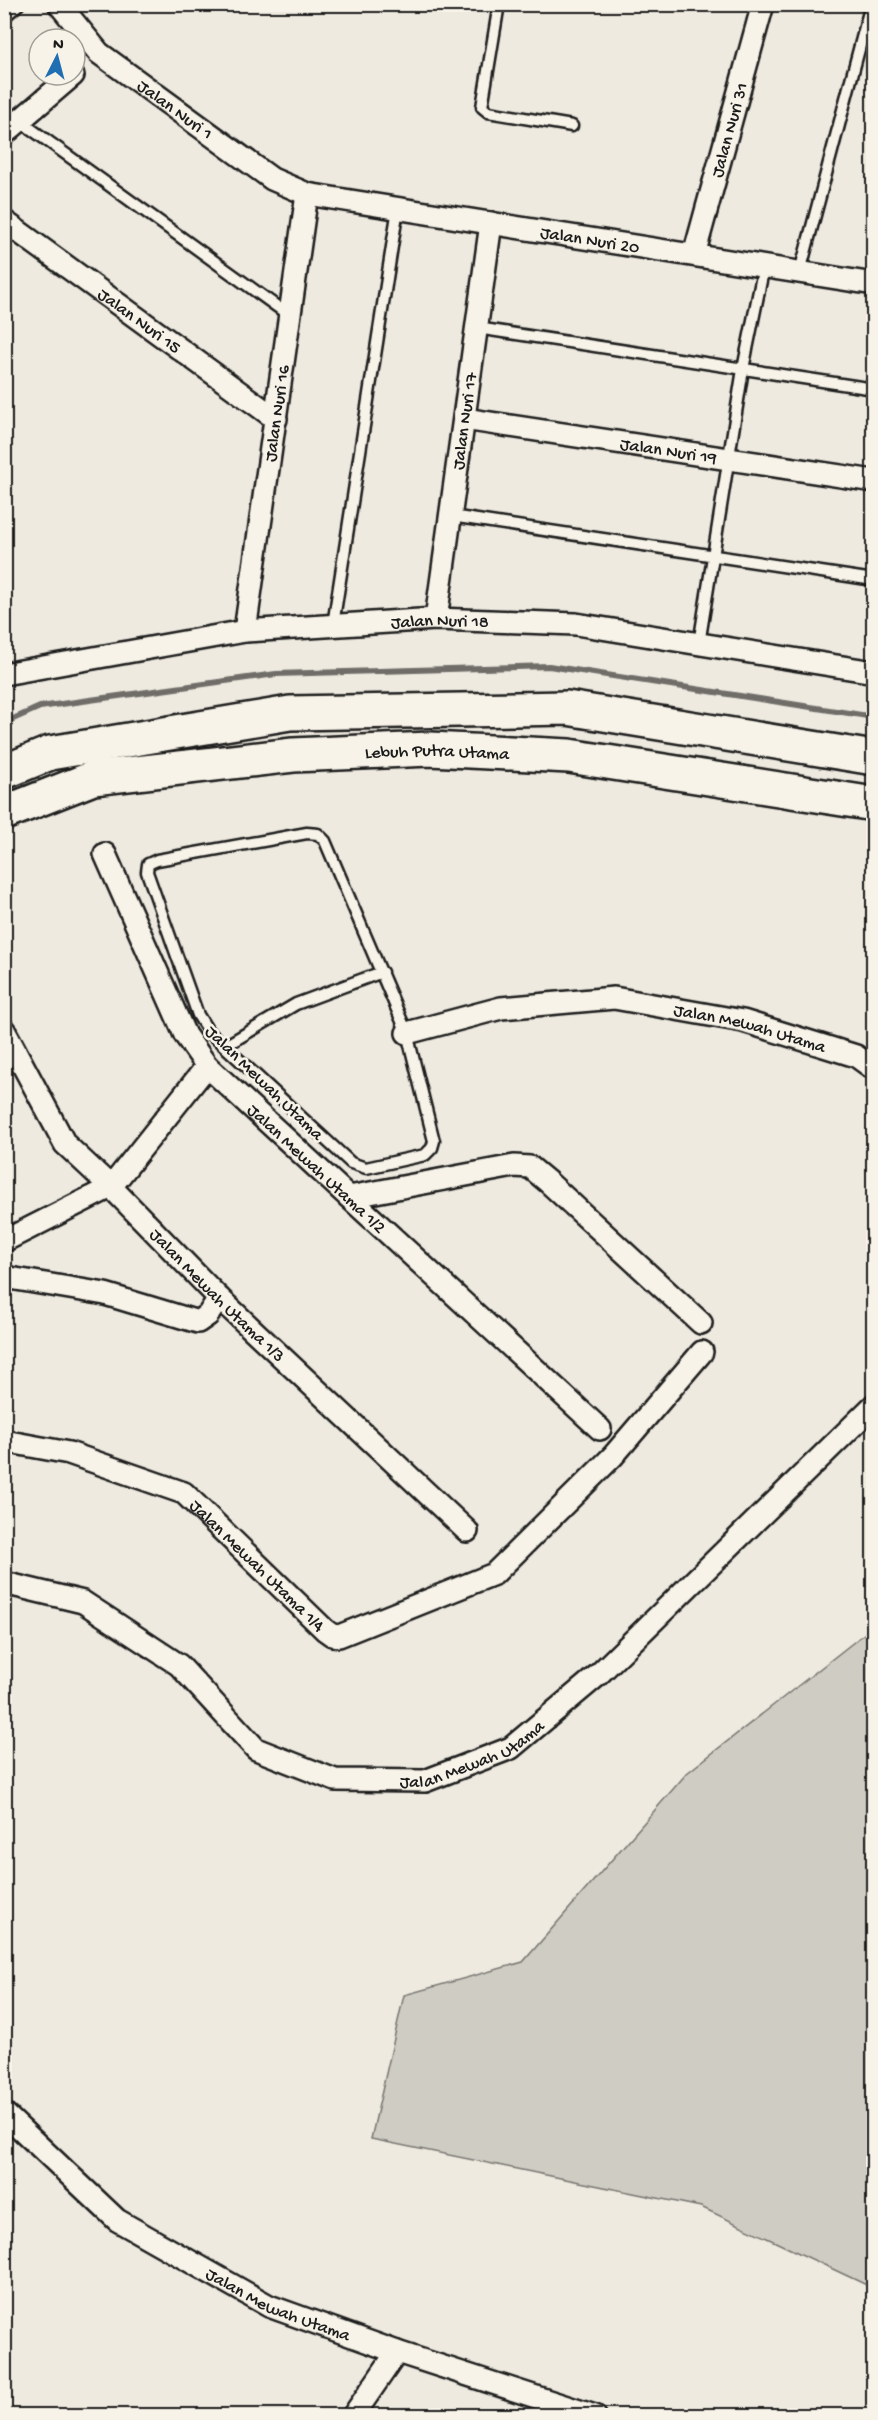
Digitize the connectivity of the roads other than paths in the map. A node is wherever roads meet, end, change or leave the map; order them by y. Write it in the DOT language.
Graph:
graph roads {
  1 [pos="19,4"];
  2 [pos="59,4"];
  3 [pos="499,4"];
  4 [pos="763,4"];
  5 [pos="871,4"];
  6 [pos="4,17"];
  7 [pos="99,52"];
  8 [pos="87,63"];
  9 [pos="59,87"];
  10 [pos="572,126"];
  11 [pos="12,128"];
  12 [pos="307,194"];
  13 [pos="398,208"];
  14 [pos="4,221"];
  15 [pos="491,223"];
  16 [pos="694,255"];
  17 [pos="764,266"];
  18 [pos="800,272"];
  19 [pos="873,284"];
  20 [pos="291,317"];
  21 [pos="477,328"];
  22 [pos="742,369"];
  23 [pos="873,389"];
  24 [pos="276,419"];
  25 [pos="464,419"];
  26 [pos="727,459"];
  27 [pos="873,481"];
  28 [pos="451,516"];
  29 [pos="712,555"];
  30 [pos="873,580"];
  31 [pos="436,619"];
  32 [pos="333,626"];
  33 [pos="245,631"];
  34 [pos="699,644"];
  35 [pos="873,672"];
  36 [pos="4,674"];
  37 [pos="873,758"];
  38 [pos="4,771"];
  39 [pos="873,804"];
  40 [pos="4,813"];
  41 [pos="105,854"];
  42 [pos="382,972"];
  43 [pos="4,1030"];
  44 [pos="407,1033"];
  45 [pos="225,1046"];
  46 [pos="12,1065"];
  47 [pos="207,1066"];
  48 [pos="873,1069"];
  49 [pos="111,1187"];
  50 [pos="349,1197"];
  51 [pos="4,1241"];
  52 [pos="4,1277"];
  53 [pos="219,1298"];
  54 [pos="702,1323"];
  55 [pos="702,1352"];
  56 [pos="873,1405"];
  57 [pos="600,1429"];
  58 [pos="4,1442"];
  59 [pos="467,1531"];
  60 [pos="4,1583"];
  61 [pos="4,2113"];
  62 [pos="397,2352"];
  63 [pos="352,2415"];
  64 [pos="595,2415"];
  1 -- 6 [label="lane"];
  2 -- 7 [label="street, Jalan Nuri 1"];
  3 -- 10 [label="lane"];
  4 -- 16 [label="street, Jalan Nuri 31"];
  5 -- 18 [label="lane"];
  7 -- 8 [label="street"];
  7 -- 12 [label="street, Jalan Nuri 1"];
  9 -- 11 [label="street"];
  11 -- 20 [label="lane"];
  12 -- 13 [label="street, Jalan Nuri 20"];
  12 -- 20 [label="street, Jalan Nuri 16"];
  13 -- 15 [label="street, Jalan Nuri 20"];
  13 -- 32 [label="lane"];
  14 -- 24 [label="street, Jalan Nuri 15"];
  15 -- 16 [label="street, Jalan Nuri 20"];
  15 -- 21 [label="street, Jalan Nuri 17"];
  16 -- 17 [label="street, Jalan Nuri 20"];
  17 -- 18 [label="street, Jalan Nuri 20"];
  17 -- 22 [label="lane"];
  18 -- 19 [label="street, Jalan Nuri 20"];
  20 -- 24 [label="street, Jalan Nuri 16"];
  21 -- 22 [label="lane"];
  21 -- 25 [label="street, Jalan Nuri 17"];
  22 -- 23 [label="lane"];
  22 -- 26 [label="lane"];
  24 -- 33 [label="street, Jalan Nuri 16"];
  25 -- 26 [label="street, Jalan Nuri 19"];
  25 -- 28 [label="street, Jalan Nuri 17"];
  26 -- 27 [label="street, Jalan Nuri 19"];
  26 -- 29 [label="lane"];
  28 -- 29 [label="lane"];
  28 -- 31 [label="street, Jalan Nuri 17"];
  29 -- 30 [label="lane"];
  29 -- 34 [label="lane"];
  31 -- 32 [label="street, Jalan Nuri 18"];
  31 -- 34 [label="street, Jalan Nuri 18"];
  32 -- 33 [label="street, Jalan Nuri 18"];
  33 -- 36 [label="street, Jalan Nuri 18"];
  34 -- 35 [label="street, Jalan Nuri 18"];
  37 -- 38 [label="main road"];
  39 -- 40 [label="main road, Lebuh Putra Utama"];
  41 -- 47 [label="street, Jalan Mewah Utama 1/2"];
  42 -- 44 [label="lane, Jalan Mewah Utama"];
  42 -- 45 [label="lane"];
  42 -- 45 [label="lane, Jalan Mewah Utama"];
  43 -- 46 [label="street, Jalan Mewah Utama 1/3"];
  44 -- 45 [label="lane, Jalan Mewah Utama"];
  44 -- 48 [label="street, Jalan Mewah Utama"];
  46 -- 49 [label="street, Jalan Mewah Utama 1/3"];
  47 -- 49 [label="street"];
  47 -- 50 [label="street, Jalan Mewah Utama 1/2"];
  49 -- 51 [label="street"];
  49 -- 53 [label="street, Jalan Mewah Utama 1/3"];
  50 -- 54 [label="street"];
  50 -- 57 [label="street, Jalan Mewah Utama 1/2"];
  52 -- 53 [label="street"];
  53 -- 59 [label="street, Jalan Mewah Utama 1/3"];
  55 -- 58 [label="street, Jalan Mewah Utama 1/4"];
  56 -- 60 [label="street, Jalan Mewah Utama"];
  61 -- 62 [label="street, Jalan Mewah Utama"];
  62 -- 63 [label="street"];
  62 -- 64 [label="street, Jalan Mewah Utama"];
}
